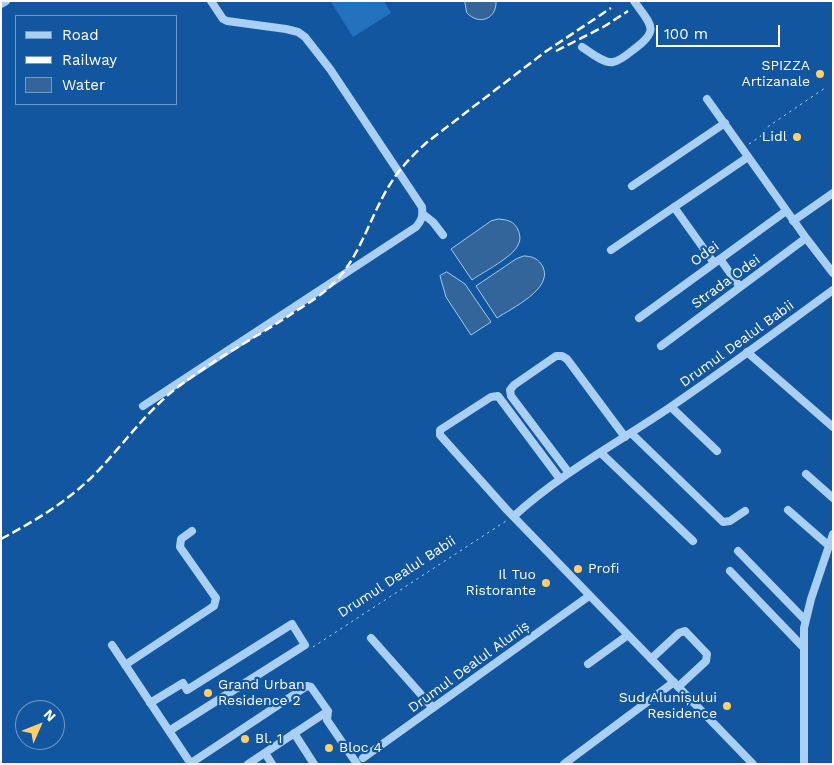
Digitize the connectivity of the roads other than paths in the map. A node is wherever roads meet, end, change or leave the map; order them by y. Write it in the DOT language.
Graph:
graph roads {
  1 [pos="6,1"];
  2 [pos="211,1"];
  3 [pos="634,1"];
  4 [pos="1,4"];
  5 [pos="582,47"];
  6 [pos="708,99"];
  7 [pos="725,123"];
  8 [pos="748,156"];
  9 [pos="632,186"];
  10 [pos="833,193"];
  11 [pos="674,206"];
  12 [pos="786,211"];
  13 [pos="423,214"];
  14 [pos="793,221"];
  15 [pos="443,235"];
  16 [pos="806,238"];
  17 [pos="611,250"];
  18 [pos="717,261"];
  19 [pos="833,273"];
  20 [pos="740,287"];
  21 [pos="833,290"];
  22 [pos="639,318"];
  23 [pos="660,346"];
  24 [pos="747,352"];
  25 [pos="143,406"];
  26 [pos="671,407"];
  27 [pos="833,427"];
  28 [pos="628,435"];
  29 [pos="717,451"];
  30 [pos="601,453"];
  31 [pos="569,473"];
  32 [pos="806,474"];
  33 [pos="560,479"];
  34 [pos="833,498"];
  35 [pos="788,510"];
  36 [pos="745,511"];
  37 [pos="514,516"];
  38 [pos="192,531"];
  39 [pos="833,534"];
  40 [pos="693,541"];
  41 [pos="828,545"];
  42 [pos="738,551"];
  43 [pos="730,571"];
  44 [pos="589,596"];
  45 [pos="805,620"];
  46 [pos="628,635"];
  47 [pos="371,638"];
  48 [pos="112,645"];
  49 [pos="803,647"];
  50 [pos="651,659"];
  51 [pos="588,664"];
  52 [pos="125,665"];
  53 [pos="676,685"];
  54 [pos="150,703"];
  55 [pos="432,708"];
  56 [pos="328,711"];
  57 [pos="169,731"];
  58 [pos="294,733"];
  59 [pos="265,752"];
  60 [pos="360,761"];
  61 [pos="190,762"];
  62 [pos="180,764"];
  63 [pos="248,764"];
  64 [pos="272,764"];
  65 [pos="314,764"];
  66 [pos="564,764"];
  67 [pos="752,764"];
  68 [pos="804,764"];
  1 -- 4 [label="street"];
  2 -- 13 [label="street"];
  3 -- 5 [label="street"];
  6 -- 7 [label="street"];
  7 -- 8 [label="street"];
  7 -- 9 [label="street"];
  8 -- 11 [label="street"];
  8 -- 12 [label="street"];
  10 -- 14 [label="street"];
  11 -- 17 [label="street"];
  11 -- 18 [label="street"];
  12 -- 14 [label="street"];
  12 -- 18 [label="street, Odei"];
  13 -- 15 [label="street"];
  13 -- 25 [label="street"];
  14 -- 16 [label="street"];
  16 -- 19 [label="street"];
  16 -- 20 [label="street, Strada Odei"];
  18 -- 20 [label="street"];
  18 -- 22 [label="street, Odei"];
  20 -- 23 [label="street, Strada Odei"];
  21 -- 24 [label="street, Drumul Dealul Babii"];
  24 -- 26 [label="street, Drumul Dealul Babii"];
  24 -- 27 [label="street"];
  26 -- 28 [label="street, Drumul Dealul Babii"];
  26 -- 29 [label="street"];
  28 -- 30 [label="street, Drumul Dealul Babii"];
  28 -- 31 [label="street"];
  28 -- 36 [label="street"];
  30 -- 31 [label="street, Drumul Dealul Babii"];
  30 -- 40 [label="street"];
  31 -- 33 [label="street, Drumul Dealul Babii"];
  32 -- 34 [label="street"];
  33 -- 37 [label="street, Drumul Dealul Babii"];
  33 -- 37 [label="street"];
  35 -- 41 [label="street"];
  37 -- 44 [label="street"];
  38 -- 52 [label="street"];
  39 -- 41 [label="street"];
  41 -- 45 [label="street"];
  42 -- 45 [label="street"];
  43 -- 49 [label="street"];
  44 -- 46 [label="street"];
  44 -- 55 [label="street, Drumul Dealul Aluniș"];
  45 -- 49 [label="street"];
  46 -- 50 [label="street"];
  46 -- 51 [label="street"];
  47 -- 55 [label="street"];
  48 -- 52 [label="street"];
  49 -- 68 [label="street"];
  50 -- 53 [label="street"];
  50 -- 53 [label="street"];
  52 -- 54 [label="street"];
  53 -- 66 [label="street"];
  53 -- 67 [label="street"];
  54 -- 57 [label="street"];
  54 -- 57 [label="street"];
  55 -- 60 [label="street, Drumul Dealul Aluniș"];
  56 -- 58 [label="street"];
  56 -- 60 [label="street"];
  56 -- 61 [label="street"];
  57 -- 61 [label="street"];
  58 -- 59 [label="street"];
  58 -- 65 [label="street"];
  59 -- 63 [label="street"];
  59 -- 64 [label="street"];
  61 -- 62 [label="street"];
}
